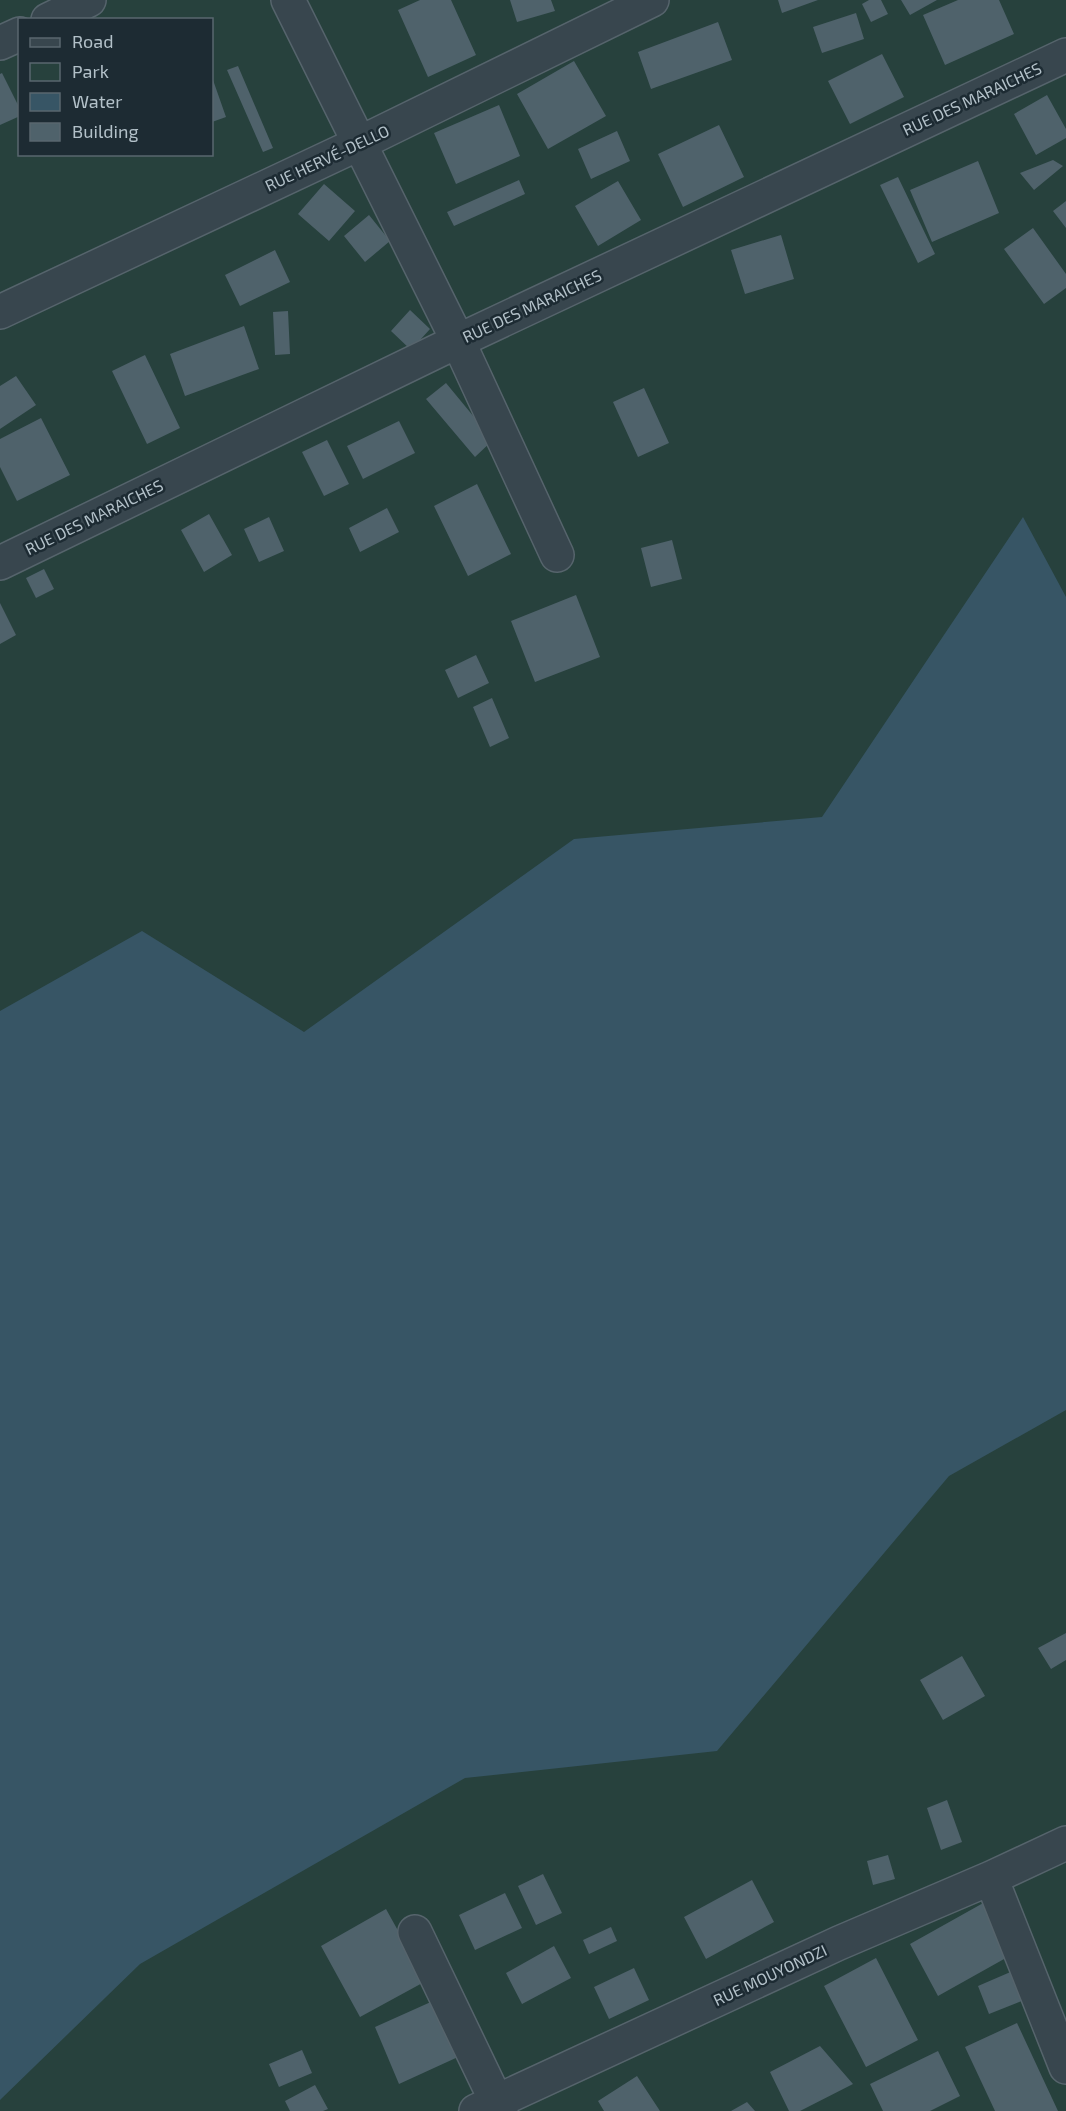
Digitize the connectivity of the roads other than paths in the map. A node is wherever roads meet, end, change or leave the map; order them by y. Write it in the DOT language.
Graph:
graph roads {
  1 [pos="89,0"];
  2 [pos="288,0"];
  3 [pos="652,0"];
  4 [pos="52,18"];
  5 [pos="18,35"];
  6 [pos="0,43"];
  7 [pos="1066,55"];
  8 [pos="360,142"];
  9 [pos="0,312"];
  10 [pos="458,341"];
  11 [pos="557,555"];
  12 [pos="0,563"];
  13 [pos="1066,1843"];
  14 [pos="991,1878"];
  15 [pos="415,1932"];
  16 [pos="1066,2067"];
  17 [pos="492,2108"];
  1 -- 4 [label="street"];
  2 -- 8 [label="street"];
  3 -- 8 [label="street, RUE HERVÉ-DELLO"];
  5 -- 6 [label="street"];
  7 -- 10 [label="street, RUE DES MARAICHES"];
  8 -- 9 [label="street, RUE HERVÉ-DELLO"];
  8 -- 10 [label="street"];
  10 -- 11 [label="street"];
  10 -- 12 [label="street, RUE DES MARAICHES"];
  13 -- 14 [label="street, RUE MOUYONDZI"];
  14 -- 16 [label="street"];
  14 -- 17 [label="street, RUE MOUYONDZI"];
  15 -- 17 [label="street"];
}
